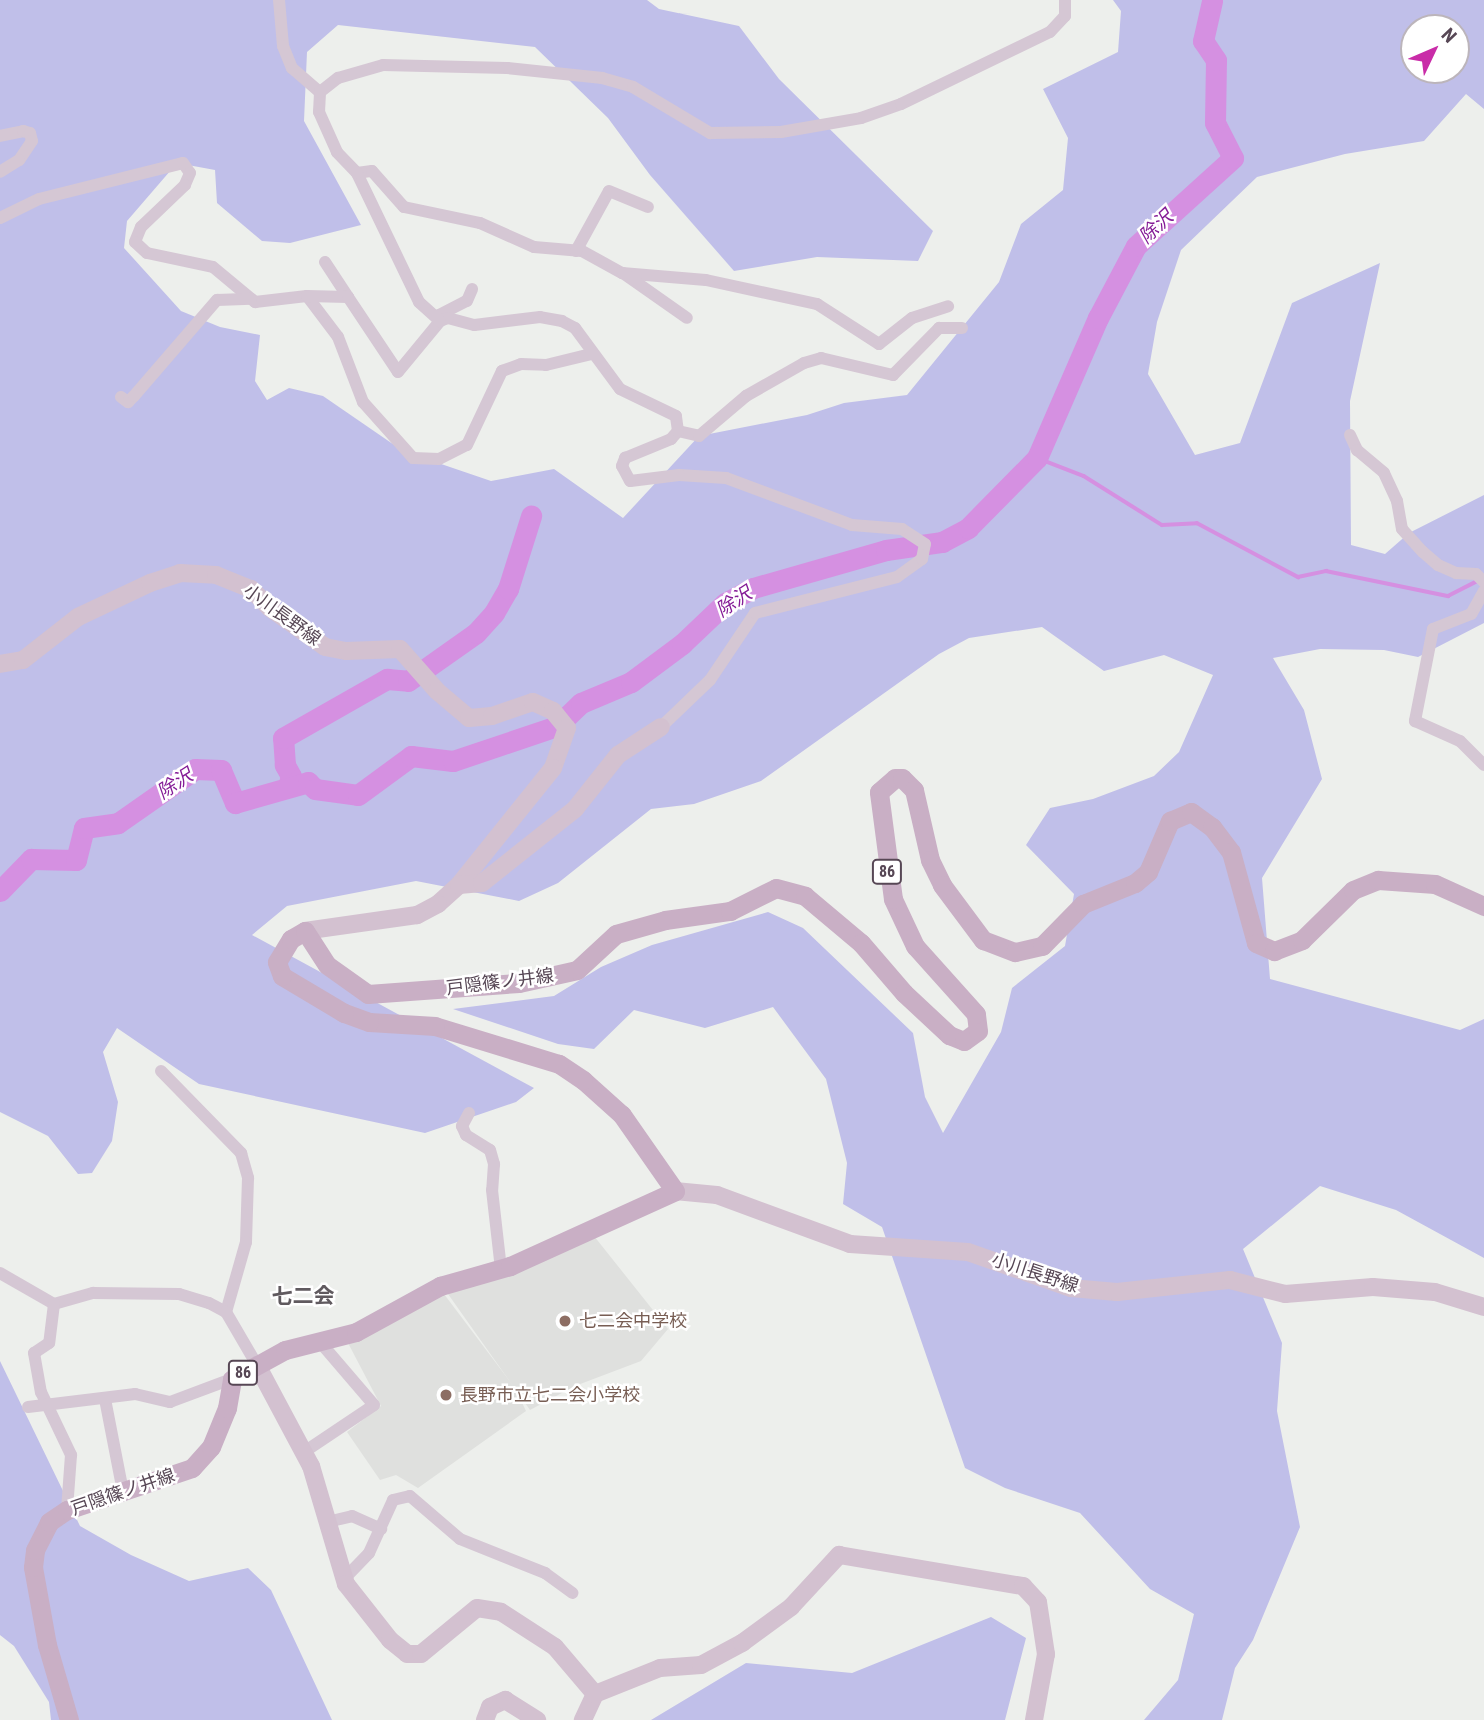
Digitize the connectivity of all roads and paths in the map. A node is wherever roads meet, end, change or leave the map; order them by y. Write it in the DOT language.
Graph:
graph roads {
  1 [pos="279,0"];
  2 [pos="1065,0"];
  3 [pos="320,92"];
  4 [pos="0,136"];
  5 [pos="0,172"];
  6 [pos="357,173"];
  7 [pos="648,208"];
  8 [pos="0,218"];
  9 [pos="576,251"];
  10 [pos="325,262"];
  11 [pos="622,273"];
  12 [pos="472,289"];
  13 [pos="307,296"];
  14 [pos="348,297"];
  15 [pos="251,299"];
  16 [pos="948,306"];
  17 [pos="687,318"];
  18 [pos="440,321"];
  19 [pos="962,328"];
  20 [pos="591,354"];
  21 [pos="121,397"];
  22 [pos="678,431"];
  23 [pos="1350,435"];
  24 [pos="1484,582"];
  25 [pos="1484,591"];
  26 [pos="0,664"];
  27 [pos="662,727"];
  28 [pos="1484,765"];
  29 [pos="459,885"];
  30 [pos="1484,906"];
  31 [pos="305,931"];
  32 [pos="161,1071"];
  33 [pos="469,1113"];
  34 [pos="675,1191"];
  35 [pos="501,1269"];
  36 [pos="0,1273"];
  37 [pos="54,1304"];
  38 [pos="1484,1307"];
  39 [pos="226,1312"];
  40 [pos="320,1342"];
  41 [pos="257,1365"];
  42 [pos="232,1379"];
  43 [pos="105,1399"];
  44 [pos="47,1403"];
  45 [pos="29,1407"];
  46 [pos="304,1452"];
  47 [pos="123,1492"];
  48 [pos="67,1510"];
  49 [pos="327,1522"];
  50 [pos="381,1529"];
  51 [pos="344,1578"];
  52 [pos="573,1593"];
  53 [pos="595,1694"];
  54 [pos="69,1720"];
  55 [pos="485,1720"];
  56 [pos="537,1720"];
  57 [pos="583,1720"];
  58 [pos="1034,1720"];
  1 -- 3 [label="street"];
  2 -- 3 [label="street"];
  3 -- 6 [label="street"];
  4 -- 5 [label="street"];
  6 -- 9 [label="street"];
  6 -- 18 [label="street"];
  7 -- 9 [label="street"];
  8 -- 15 [label="street"];
  9 -- 11 [label="street"];
  10 -- 14 [label="street"];
  11 -- 16 [label="street"];
  11 -- 17 [label="street"];
  12 -- 18 [label="street"];
  13 -- 14 [label="street"];
  13 -- 15 [label="street"];
  13 -- 20 [label="street"];
  14 -- 18 [label="street"];
  15 -- 21 [label="street"];
  18 -- 20 [label="street"];
  19 -- 22 [label="street"];
  20 -- 22 [label="street"];
  22 -- 27 [label="street"];
  23 -- 24 [label="street"];
  25 -- 28 [label="street"];
  26 -- 29 [label="main road, 小川長野線"];
  27 -- 29 [label="main road"];
  29 -- 31 [label="main road, 小川長野線"];
  30 -- 31 [label="main road, 戸隠篠ノ井線 / 86"];
  31 -- 34 [label="main road"];
  32 -- 39 [label="street"];
  33 -- 35 [label="street"];
  34 -- 35 [label="main road, 86"];
  34 -- 38 [label="main road, 小川長野線"];
  35 -- 40 [label="main road, 86"];
  36 -- 37 [label="street"];
  37 -- 39 [label="street"];
  37 -- 44 [label="street"];
  39 -- 41 [label="street"];
  40 -- 41 [label="main road, 86"];
  40 -- 46 [label="street"];
  41 -- 42 [label="main road, 86"];
  41 -- 46 [label="main road"];
  42 -- 43 [label="street"];
  42 -- 47 [label="main road, 戸隠篠ノ井線 / 86"];
  43 -- 44 [label="street"];
  43 -- 47 [label="street"];
  44 -- 45 [label="street"];
  44 -- 48 [label="street"];
  46 -- 49 [label="main road"];
  47 -- 48 [label="main road, 戸隠篠ノ井線 / 86"];
  48 -- 54 [label="main road, 戸隠篠ノ井線 / 86"];
  49 -- 50 [label="street"];
  49 -- 51 [label="main road"];
  50 -- 51 [label="street"];
  50 -- 52 [label="street"];
  51 -- 53 [label="main road"];
  53 -- 57 [label="main road"];
  53 -- 58 [label="main road"];
  55 -- 56 [label="main road"];
}
